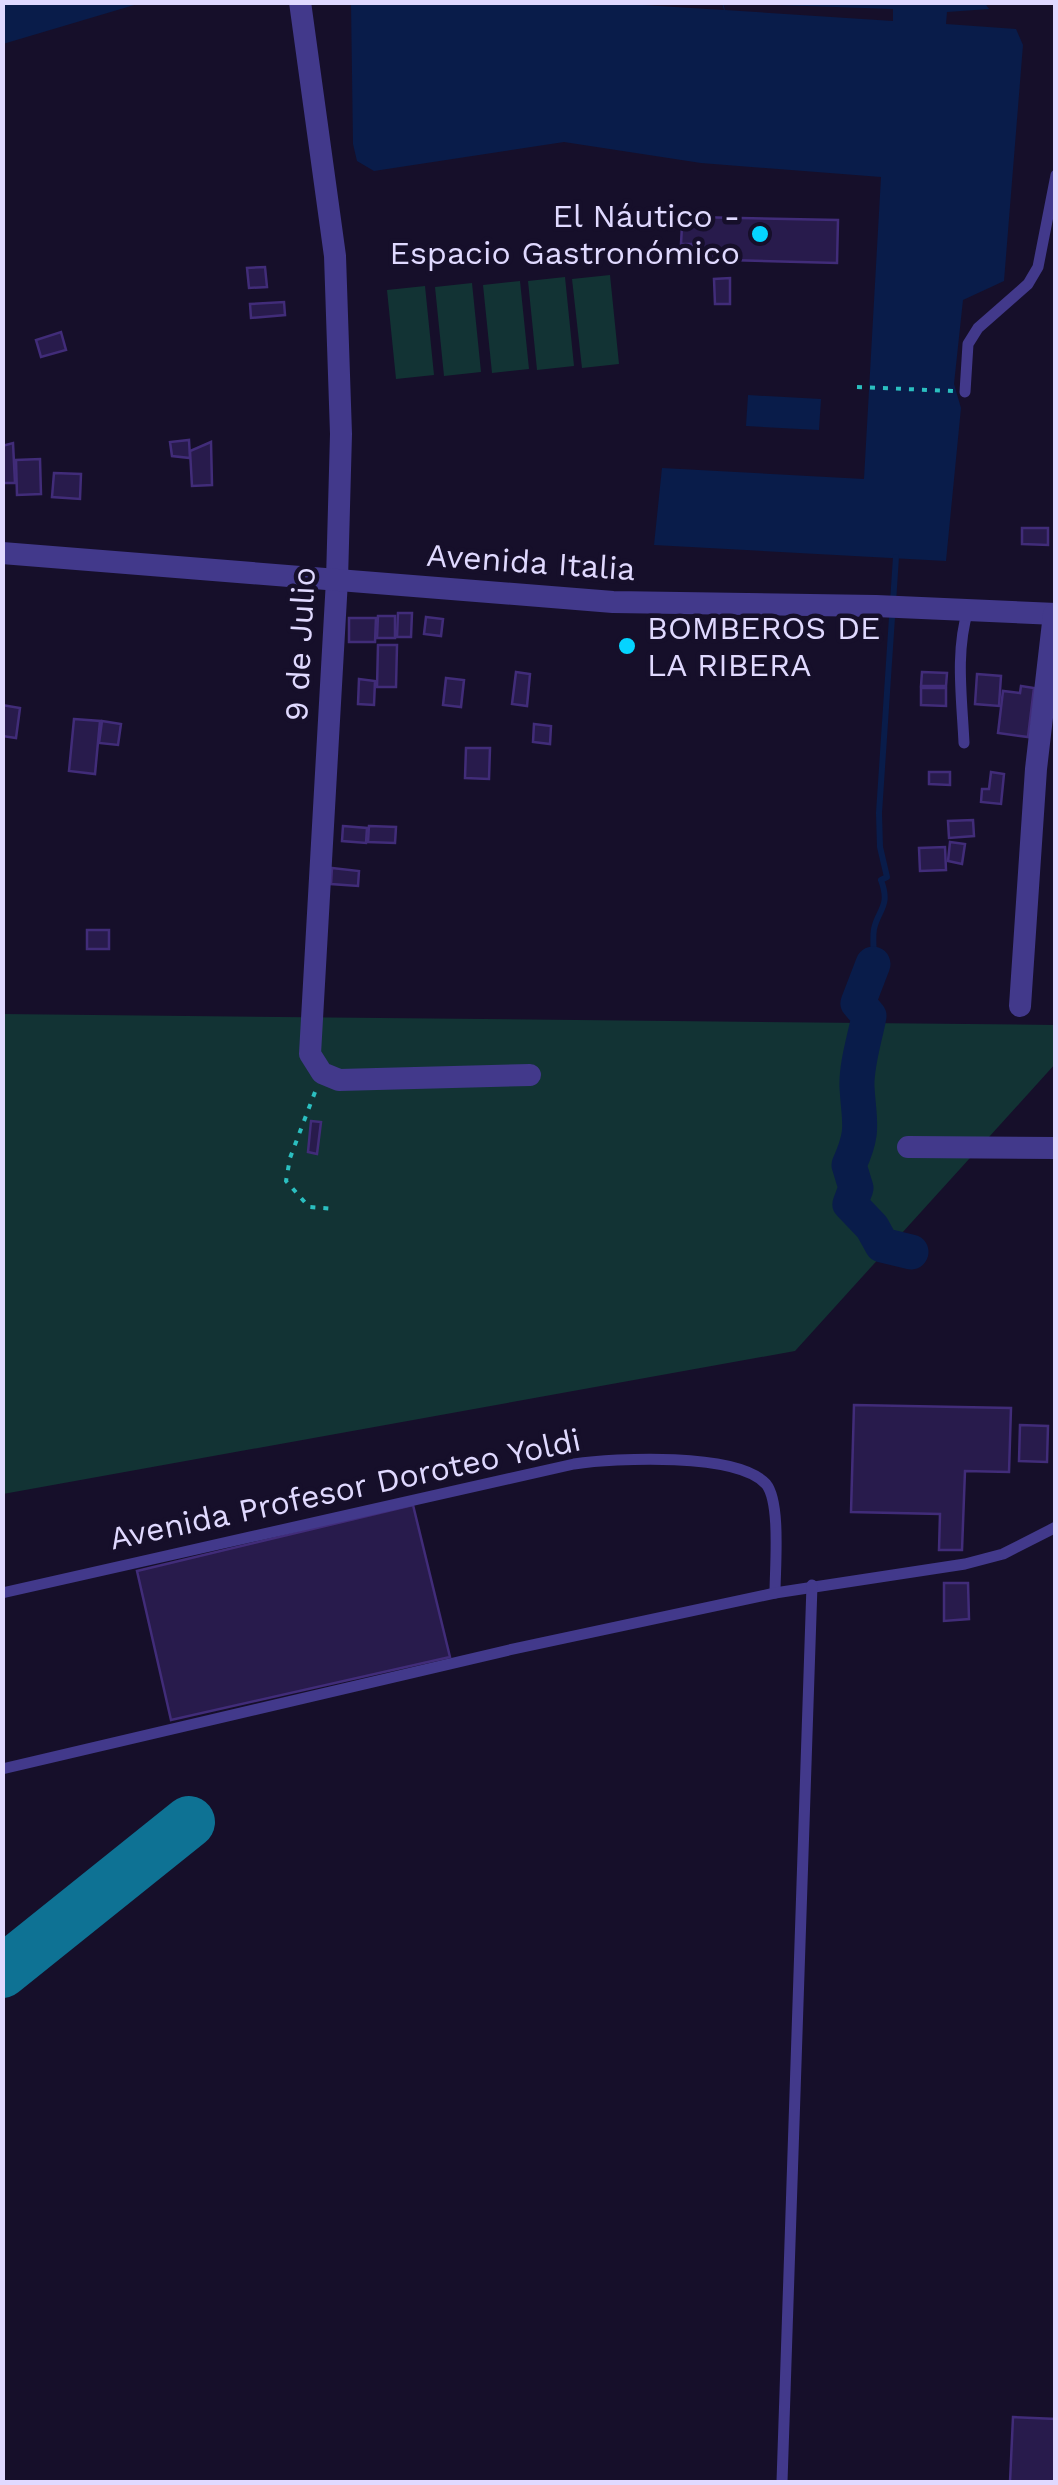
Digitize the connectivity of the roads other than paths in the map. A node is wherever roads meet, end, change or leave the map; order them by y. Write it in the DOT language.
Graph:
graph roads {
  1 [pos="302,4"];
  2 [pos="1056,175"];
  3 [pos="962,392"];
  4 [pos="2,552"];
  5 [pos="337,580"];
  6 [pos="968,610"];
  7 [pos="1054,614"];
  8 [pos="964,743"];
  9 [pos="1020,1006"];
  10 [pos="530,1075"];
  11 [pos="908,1147"];
  12 [pos="1056,1148"];
  13 [pos="1056,1527"];
  14 [pos="812,1585"];
  15 [pos="2,1593"];
  16 [pos="775,1593"];
  17 [pos="2,1769"];
  18 [pos="782,2482"];
  1 -- 5 [label="street, 9 de Julio"];
  2 -- 3 [label="lane"];
  4 -- 5 [label="street, Avenida Italia"];
  5 -- 6 [label="street, Avenida Italia"];
  5 -- 10 [label="street, 9 de Julio"];
  6 -- 7 [label="street, Avenida Italia"];
  6 -- 8 [label="lane"];
  7 -- 9 [label="street"];
  11 -- 12 [label="street"];
  13 -- 14 [label="lane"];
  14 -- 16 [label="lane"];
  14 -- 18 [label="lane"];
  15 -- 16 [label="lane, Avenida Profesor Doroteo Yoldi"];
  16 -- 17 [label="lane"];
}
